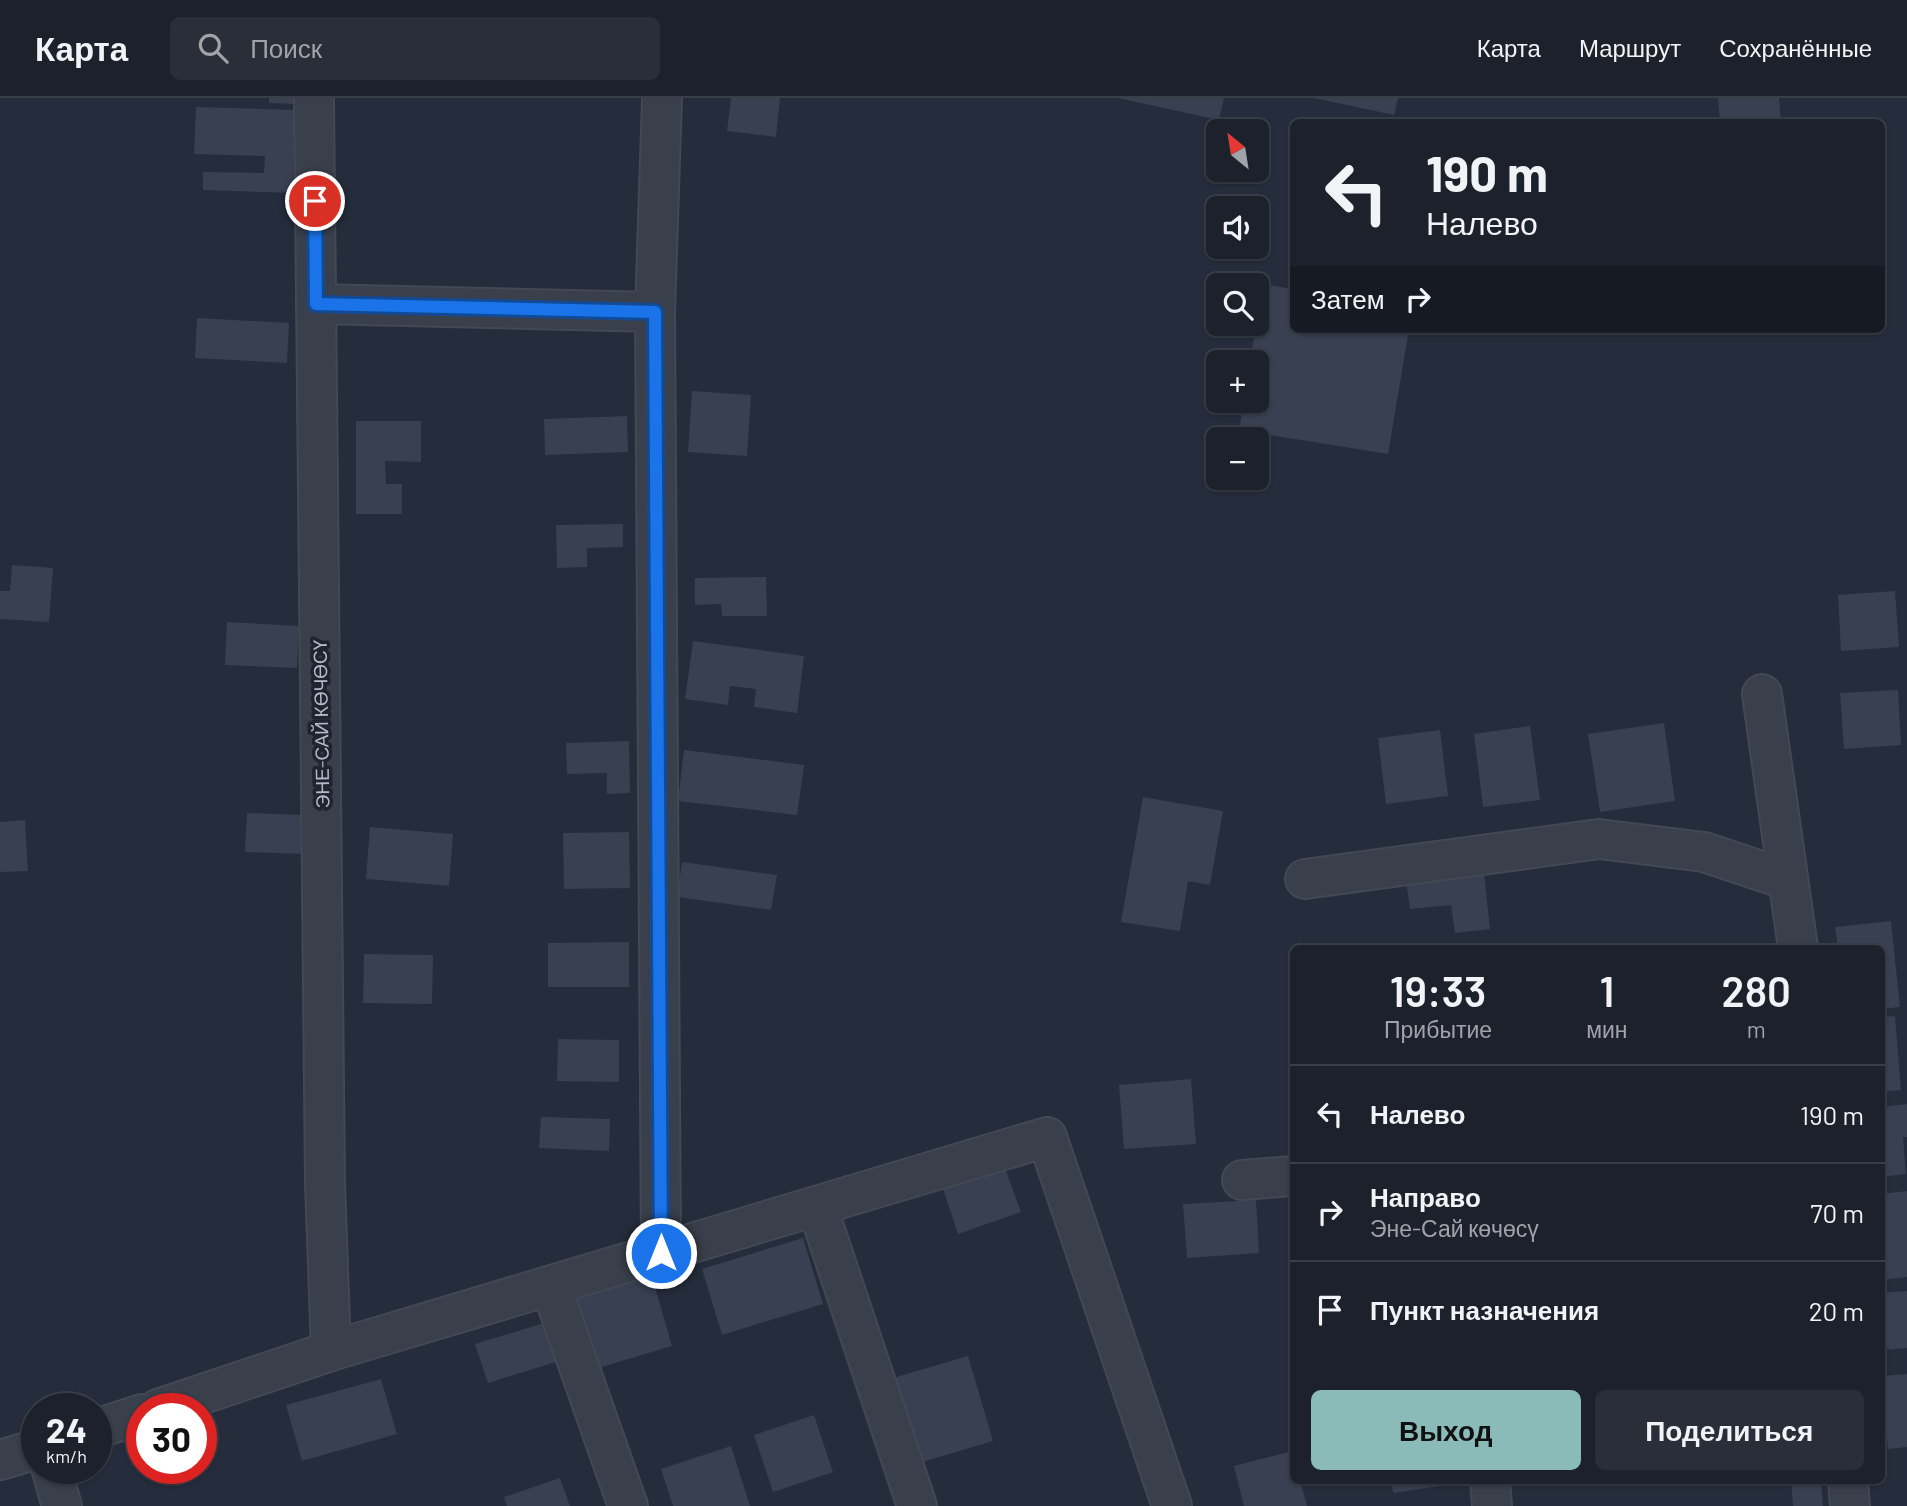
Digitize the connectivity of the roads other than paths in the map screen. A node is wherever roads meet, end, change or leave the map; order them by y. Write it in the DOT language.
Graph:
graph roads {
  1 [pos="314,98"];
  2 [pos="662,98"];
  3 [pos="316,304"];
  4 [pos="655,312"];
  5 [pos="1762,694"];
  6 [pos="1305,879"];
  7 [pos="1788,880"];
  8 [pos="1797,945"];
  9 [pos="1290,1176"];
  10 [pos="1242,1180"];
  11 [pos="817,1206"];
  12 [pos="661,1253"];
  13 [pos="551,1287"];
  14 [pos="331,1351"];
  15 [pos="206,1393"];
  16 [pos="21,1454"];
  17 [pos="0,1460"];
  18 [pos="56,1484"];
  19 [pos="1490,1484"];
  20 [pos="1848,1484"];
  21 [pos="62,1506"];
  22 [pos="628,1506"];
  23 [pos="916,1506"];
  24 [pos="1172,1506"];
  25 [pos="1492,1506"];
  26 [pos="1850,1506"];
  1 -- 3 [label="street, ЭНЕ-САЙ КӨЧӨСҮ"];
  2 -- 4 [label="street"];
  3 -- 4 [label="street"];
  3 -- 14 [label="street, ЭНЕ-САЙ КӨЧӨСҮ"];
  4 -- 12 [label="street"];
  5 -- 7 [label="street"];
  6 -- 7 [label="street"];
  7 -- 8 [label="street"];
  9 -- 10 [label="street"];
  11 -- 12 [label="street"];
  11 -- 23 [label="street"];
  11 -- 24 [label="street"];
  12 -- 13 [label="street"];
  13 -- 14 [label="street"];
  13 -- 22 [label="street"];
  14 -- 15 [label="street"];
  16 -- 17 [label="street"];
  18 -- 21 [label="street"];
  19 -- 25 [label="street"];
  20 -- 26 [label="street"];
}
